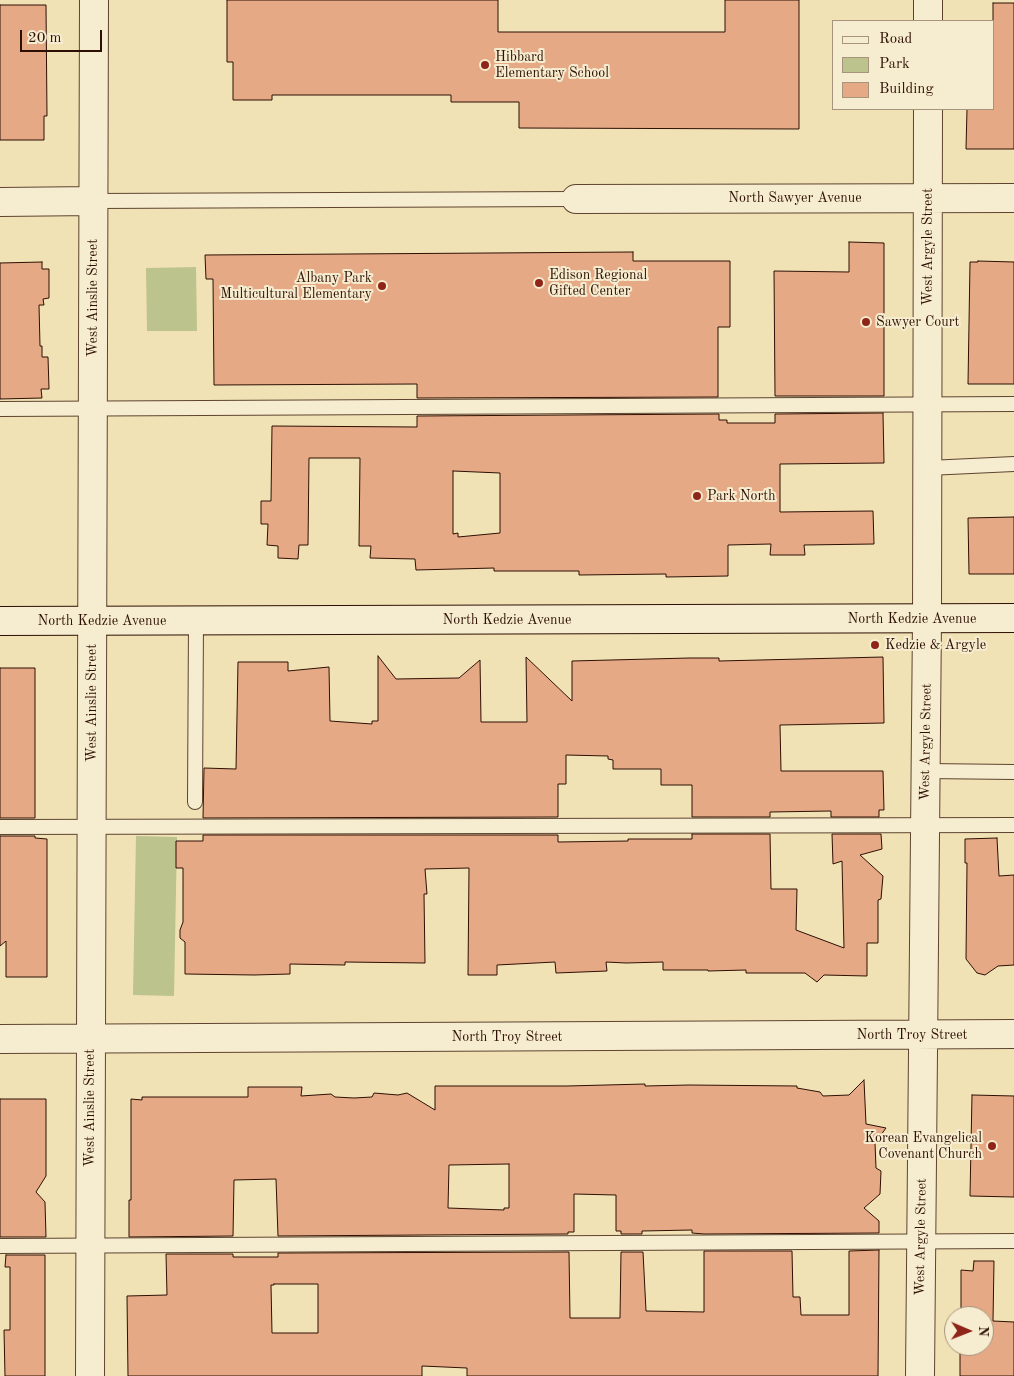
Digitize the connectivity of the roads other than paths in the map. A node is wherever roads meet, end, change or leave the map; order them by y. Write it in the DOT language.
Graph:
graph roads {
  1 [pos="94,0"];
  2 [pos="928,0"];
  3 [pos="928,20"];
  4 [pos="928,110"];
  5 [pos="928,198"];
  6 [pos="1014,198"];
  7 [pos="576,199"];
  8 [pos="93,201"];
  9 [pos="0,202"];
  10 [pos="928,404"];
  11 [pos="1014,404"];
  12 [pos="0,409"];
  13 [pos="93,409"];
  14 [pos="1014,464"];
  15 [pos="928,468"];
  16 [pos="927,618"];
  17 [pos="1014,618"];
  18 [pos="92,621"];
  19 [pos="196,621"];
  20 [pos="0,622"];
  21 [pos="926,771"];
  22 [pos="1014,772"];
  23 [pos="195,802"];
  24 [pos="925,825"];
  25 [pos="1014,825"];
  26 [pos="0,827"];
  27 [pos="91,827"];
  28 [pos="1014,1034"];
  29 [pos="923,1035"];
  30 [pos="91,1038"];
  31 [pos="0,1039"];
  32 [pos="1014,1241"];
  33 [pos="921,1242"];
  34 [pos="0,1246"];
  35 [pos="90,1246"];
  36 [pos="90,1376"];
  37 [pos="920,1376"];
  1 -- 8 [label="street, West Ainslie Street"];
  2 -- 3 [label="street"];
  4 -- 5 [label="street, West Argyle Street"];
  5 -- 6 [label="street, North Sawyer Avenue"];
  5 -- 7 [label="street, North Sawyer Avenue"];
  5 -- 10 [label="street, West Argyle Street"];
  7 -- 8 [label="lane"];
  8 -- 9 [label="street"];
  8 -- 13 [label="street, West Ainslie Street"];
  10 -- 11 [label="lane"];
  10 -- 13 [label="lane"];
  10 -- 15 [label="street, West Argyle Street"];
  12 -- 13 [label="lane"];
  13 -- 18 [label="street, West Ainslie Street"];
  14 -- 15 [label="lane"];
  15 -- 16 [label="street, West Argyle Street"];
  16 -- 17 [label="street, North Kedzie Avenue"];
  16 -- 19 [label="street, North Kedzie Avenue"];
  16 -- 21 [label="street, West Argyle Street"];
  18 -- 19 [label="street, North Kedzie Avenue"];
  18 -- 20 [label="street, North Kedzie Avenue"];
  18 -- 27 [label="street, West Ainslie Street"];
  19 -- 23 [label="lane"];
  21 -- 22 [label="lane"];
  21 -- 24 [label="street, West Argyle Street"];
  24 -- 25 [label="lane"];
  24 -- 27 [label="lane"];
  24 -- 29 [label="street, West Argyle Street"];
  26 -- 27 [label="lane"];
  27 -- 30 [label="street, West Ainslie Street"];
  28 -- 29 [label="street, North Troy Street"];
  29 -- 30 [label="street, North Troy Street"];
  29 -- 33 [label="street, West Argyle Street"];
  30 -- 31 [label="street, North Troy Street"];
  30 -- 35 [label="street, West Ainslie Street"];
  32 -- 33 [label="lane"];
  33 -- 35 [label="lane"];
  33 -- 37 [label="street, West Argyle Street"];
  34 -- 35 [label="lane"];
  35 -- 36 [label="street, West Ainslie Street"];
}
